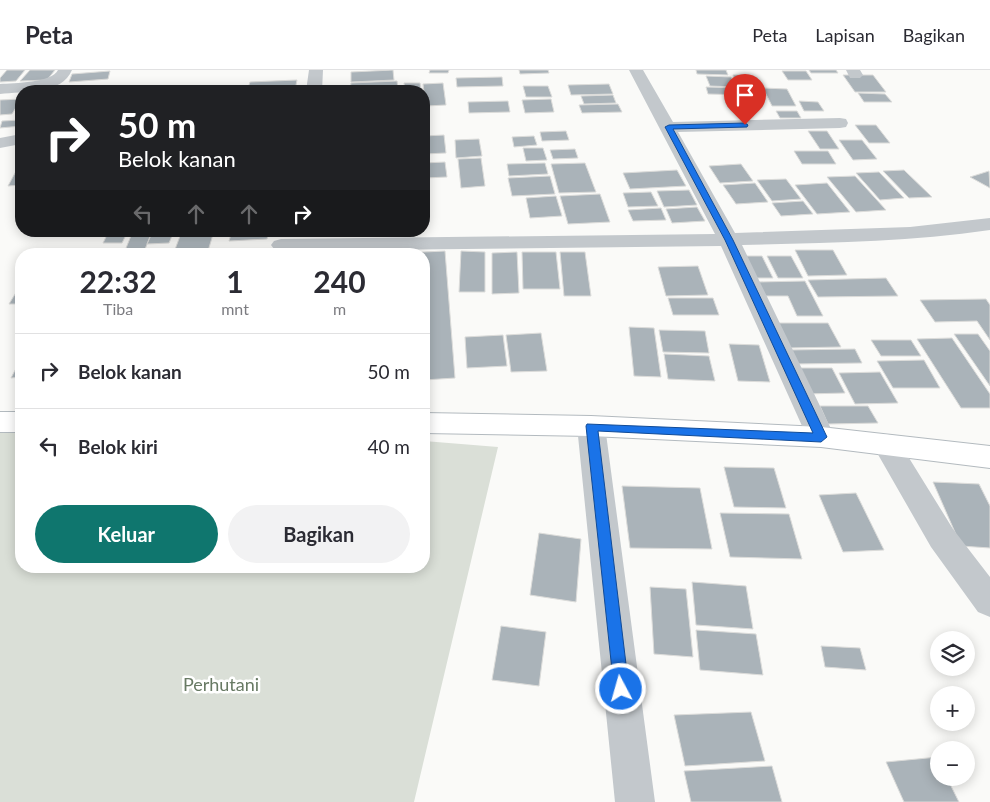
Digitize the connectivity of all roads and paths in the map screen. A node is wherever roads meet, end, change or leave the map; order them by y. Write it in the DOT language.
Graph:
graph roads {
  1 [pos="65,70"];
  2 [pos="316,70"];
  3 [pos="636,70"];
  4 [pos="35,85"];
  5 [pos="315,85"];
  6 [pos="15,87"];
  7 [pos="0,89"];
  8 [pos="840,123"];
  9 [pos="669,127"];
  10 [pos="15,140"];
  11 [pos="0,143"];
  12 [pos="990,224"];
  13 [pos="729,240"];
  14 [pos="281,243"];
  15 [pos="0,422"];
  16 [pos="15,422"];
  17 [pos="430,423"];
  18 [pos="591,426"];
  19 [pos="821,437"];
  20 [pos="886,444"];
  21 [pos="990,457"];
  22 [pos="990,602"];
  23 [pos="636,802"];
  1 -- 4 [label="street"];
  2 -- 5 [label="street"];
  3 -- 9 [label="street"];
  6 -- 7 [label="street"];
  8 -- 9 [label="street"];
  9 -- 13 [label="street"];
  10 -- 11 [label="street"];
  12 -- 13 [label="street"];
  13 -- 14 [label="street"];
  13 -- 19 [label="street"];
  15 -- 16 [label="street"];
  17 -- 18 [label="street"];
  18 -- 19 [label="street"];
  18 -- 23 [label="street"];
  19 -- 20 [label="street"];
  20 -- 21 [label="street"];
  20 -- 22 [label="street"];
}
